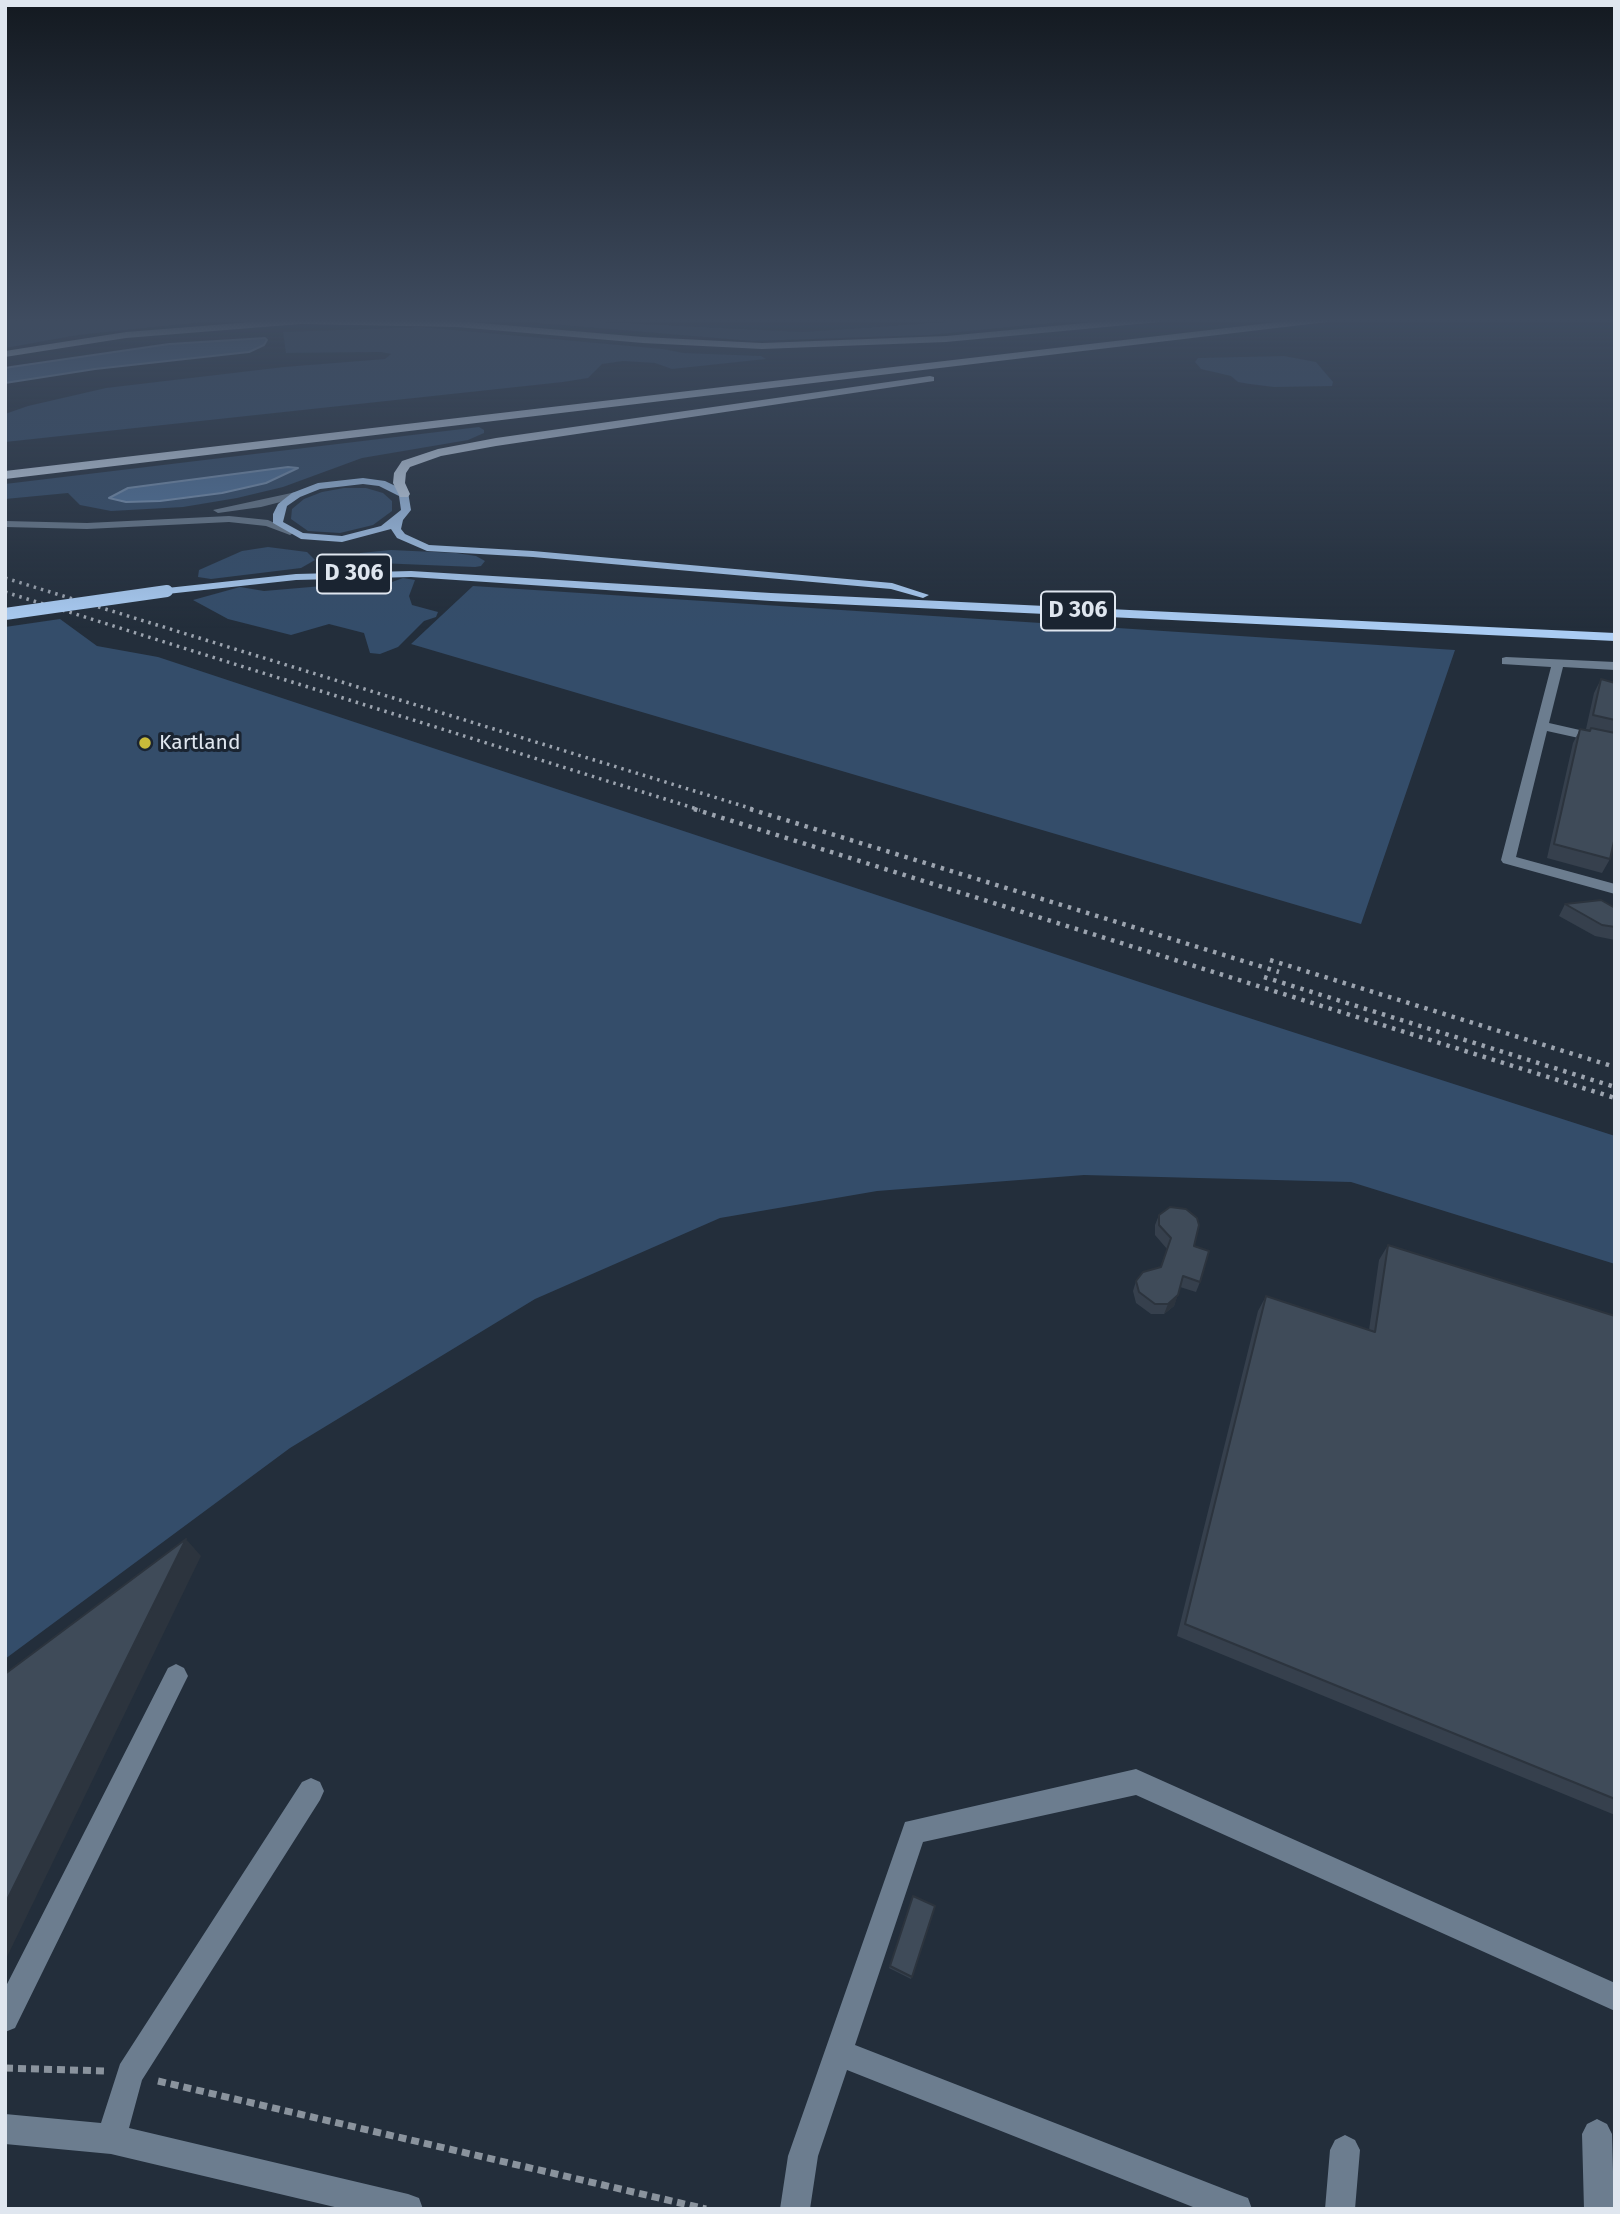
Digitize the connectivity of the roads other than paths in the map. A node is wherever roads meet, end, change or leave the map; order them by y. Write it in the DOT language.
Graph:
graph roads {
  1 [pos="449,422"];
  2 [pos="630,422"];
  3 [pos="5,475"];
  4 [pos="296,495"];
  5 [pos="404,495"];
  6 [pos="398,519"];
  7 [pos="5,524"];
  8 [pos="128,524"];
  9 [pos="290,531"];
  10 [pos="542,582"];
  11 [pos="923,595"];
  12 [pos="5,614"];
  13 [pos="1615,629"];
  14 [pos="1615,637"];
  15 [pos="1506,661"];
  16 [pos="1558,663"];
  17 [pos="1615,666"];
  18 [pos="1543,726"];
  19 [pos="1615,742"];
  20 [pos="1615,889"];
  21 [pos="176,1676"];
  22 [pos="311,1791"];
  23 [pos="1615,1997"];
  24 [pos="5,2018"];
  25 [pos="838,2052"];
  26 [pos="5,2129"];
  27 [pos="1597,2134"];
  28 [pos="111,2139"];
  29 [pos="1345,2150"];
  30 [pos="408,2209"];
  31 [pos="795,2209"];
  32 [pos="1237,2209"];
  33 [pos="1340,2209"];
  34 [pos="1600,2209"];
  1 -- 3 [label="highway"];
  2 -- 5 [label="highway"];
  4 -- 5 [label="main road"];
  4 -- 8 [label="street"];
  4 -- 9 [label="main road"];
  5 -- 6 [label="main road"];
  6 -- 9 [label="main road"];
  6 -- 11 [label="main road"];
  7 -- 8 [label="street"];
  8 -- 9 [label="street"];
  10 -- 11 [label="main road, D 306"];
  10 -- 12 [label="main road, D 306, bridge"];
  10 -- 14 [label="main road, D 306"];
  11 -- 13 [label="main road, D 306"];
  15 -- 16 [label="street"];
  16 -- 17 [label="street"];
  16 -- 18 [label="street"];
  18 -- 19 [label="street"];
  18 -- 20 [label="street"];
  21 -- 24 [label="street"];
  22 -- 28 [label="street"];
  23 -- 25 [label="street"];
  25 -- 31 [label="street"];
  25 -- 32 [label="street"];
  26 -- 28 [label="street"];
  27 -- 34 [label="street"];
  28 -- 30 [label="street"];
  29 -- 33 [label="street"];
}
